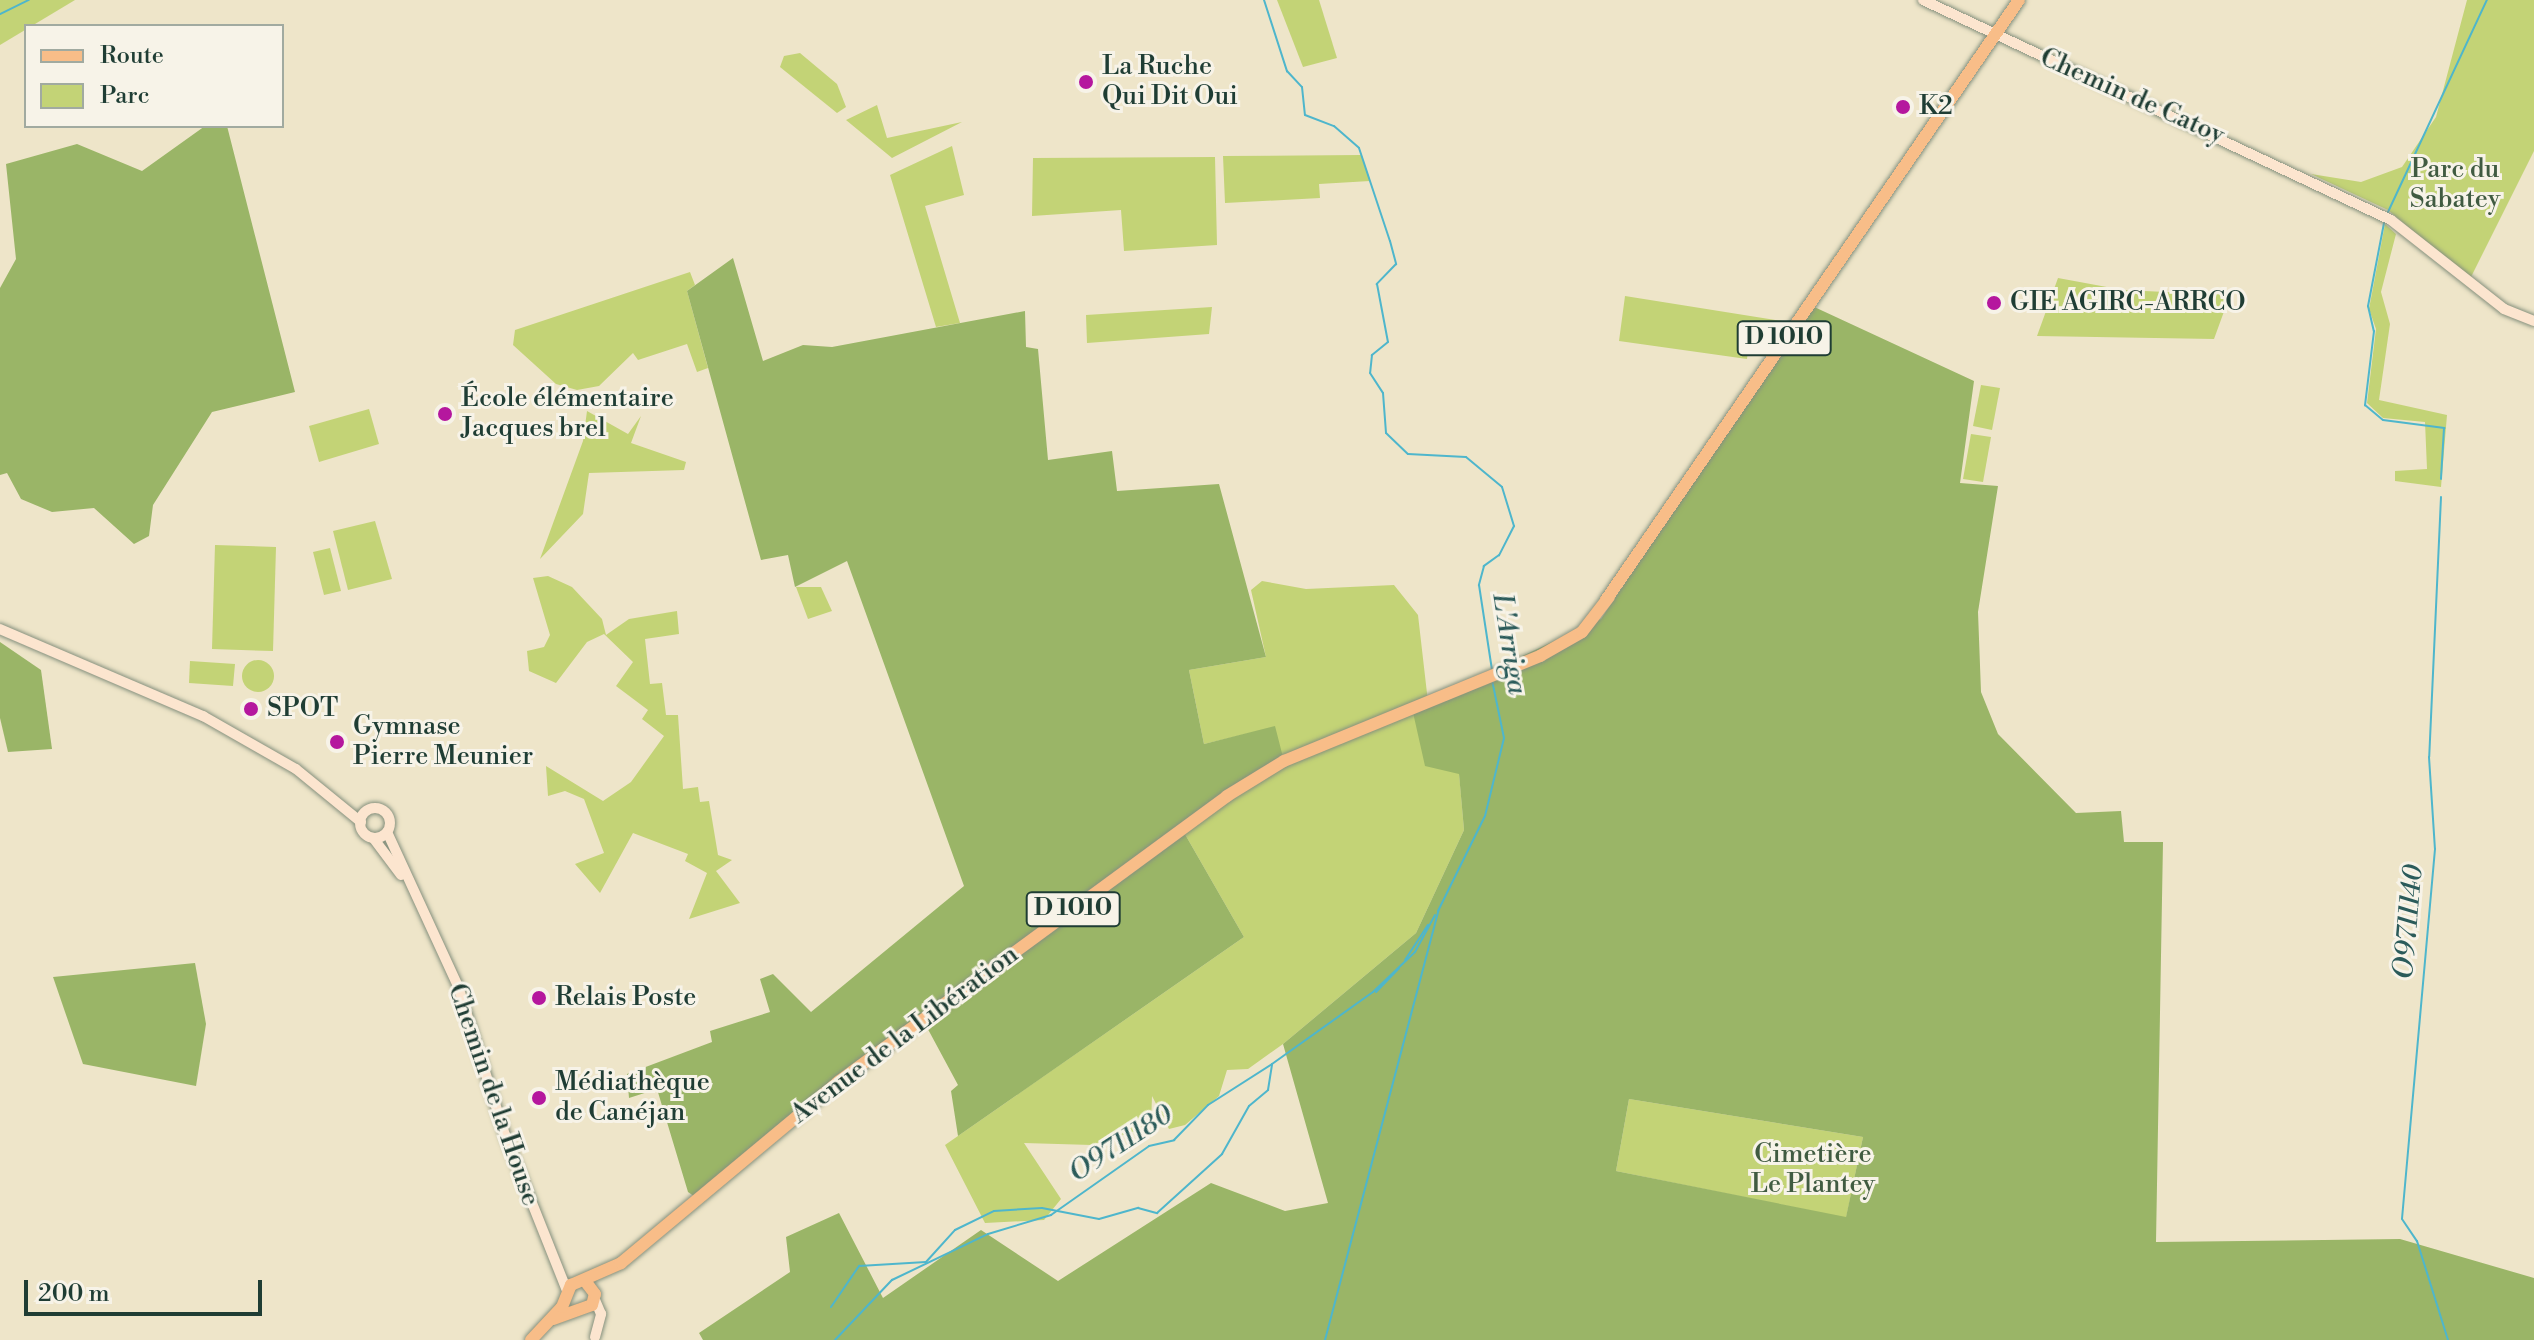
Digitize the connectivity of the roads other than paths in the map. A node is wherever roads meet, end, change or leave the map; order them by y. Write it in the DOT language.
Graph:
graph roads {
  1 [pos="1923,0"];
  2 [pos="2015,0"];
  3 [pos="1991,36"];
  4 [pos="2534,321"];
  5 [pos="0,629"];
  6 [pos="362,817"];
  7 [pos="388,834"];
  8 [pos="374,839"];
  9 [pos="428,927"];
  10 [pos="555,1266"];
  11 [pos="589,1289"];
  12 [pos="567,1295"];
  13 [pos="580,1310"];
  14 [pos="551,1321"];
  15 [pos="595,1338"];
  16 [pos="531,1340"];
  1 -- 3 [label="street, Chemin de Catoy"];
  2 -- 3 [label="main road, D 1010"];
  3 -- 4 [label="street, Chemin de Catoy"];
  3 -- 11 [label="main road, Avenue de la Libération / D 1010"];
  5 -- 6 [label="street"];
  6 -- 7 [label="street"];
  6 -- 8 [label="street, Chemin de la House"];
  7 -- 8 [label="street"];
  7 -- 9 [label="street, Chemin de la House"];
  8 -- 9 [label="street, Chemin de la House"];
  9 -- 10 [label="street, Chemin de la House"];
  10 -- 11 [label="street"];
  10 -- 12 [label="street, Chemin de la House"];
  11 -- 12 [label="main road"];
  11 -- 13 [label="main road"];
  11 -- 15 [label="street"];
  12 -- 13 [label="main road"];
  12 -- 14 [label="main road"];
  13 -- 14 [label="main road"];
  13 -- 15 [label="street"];
  14 -- 16 [label="main road"];
}
